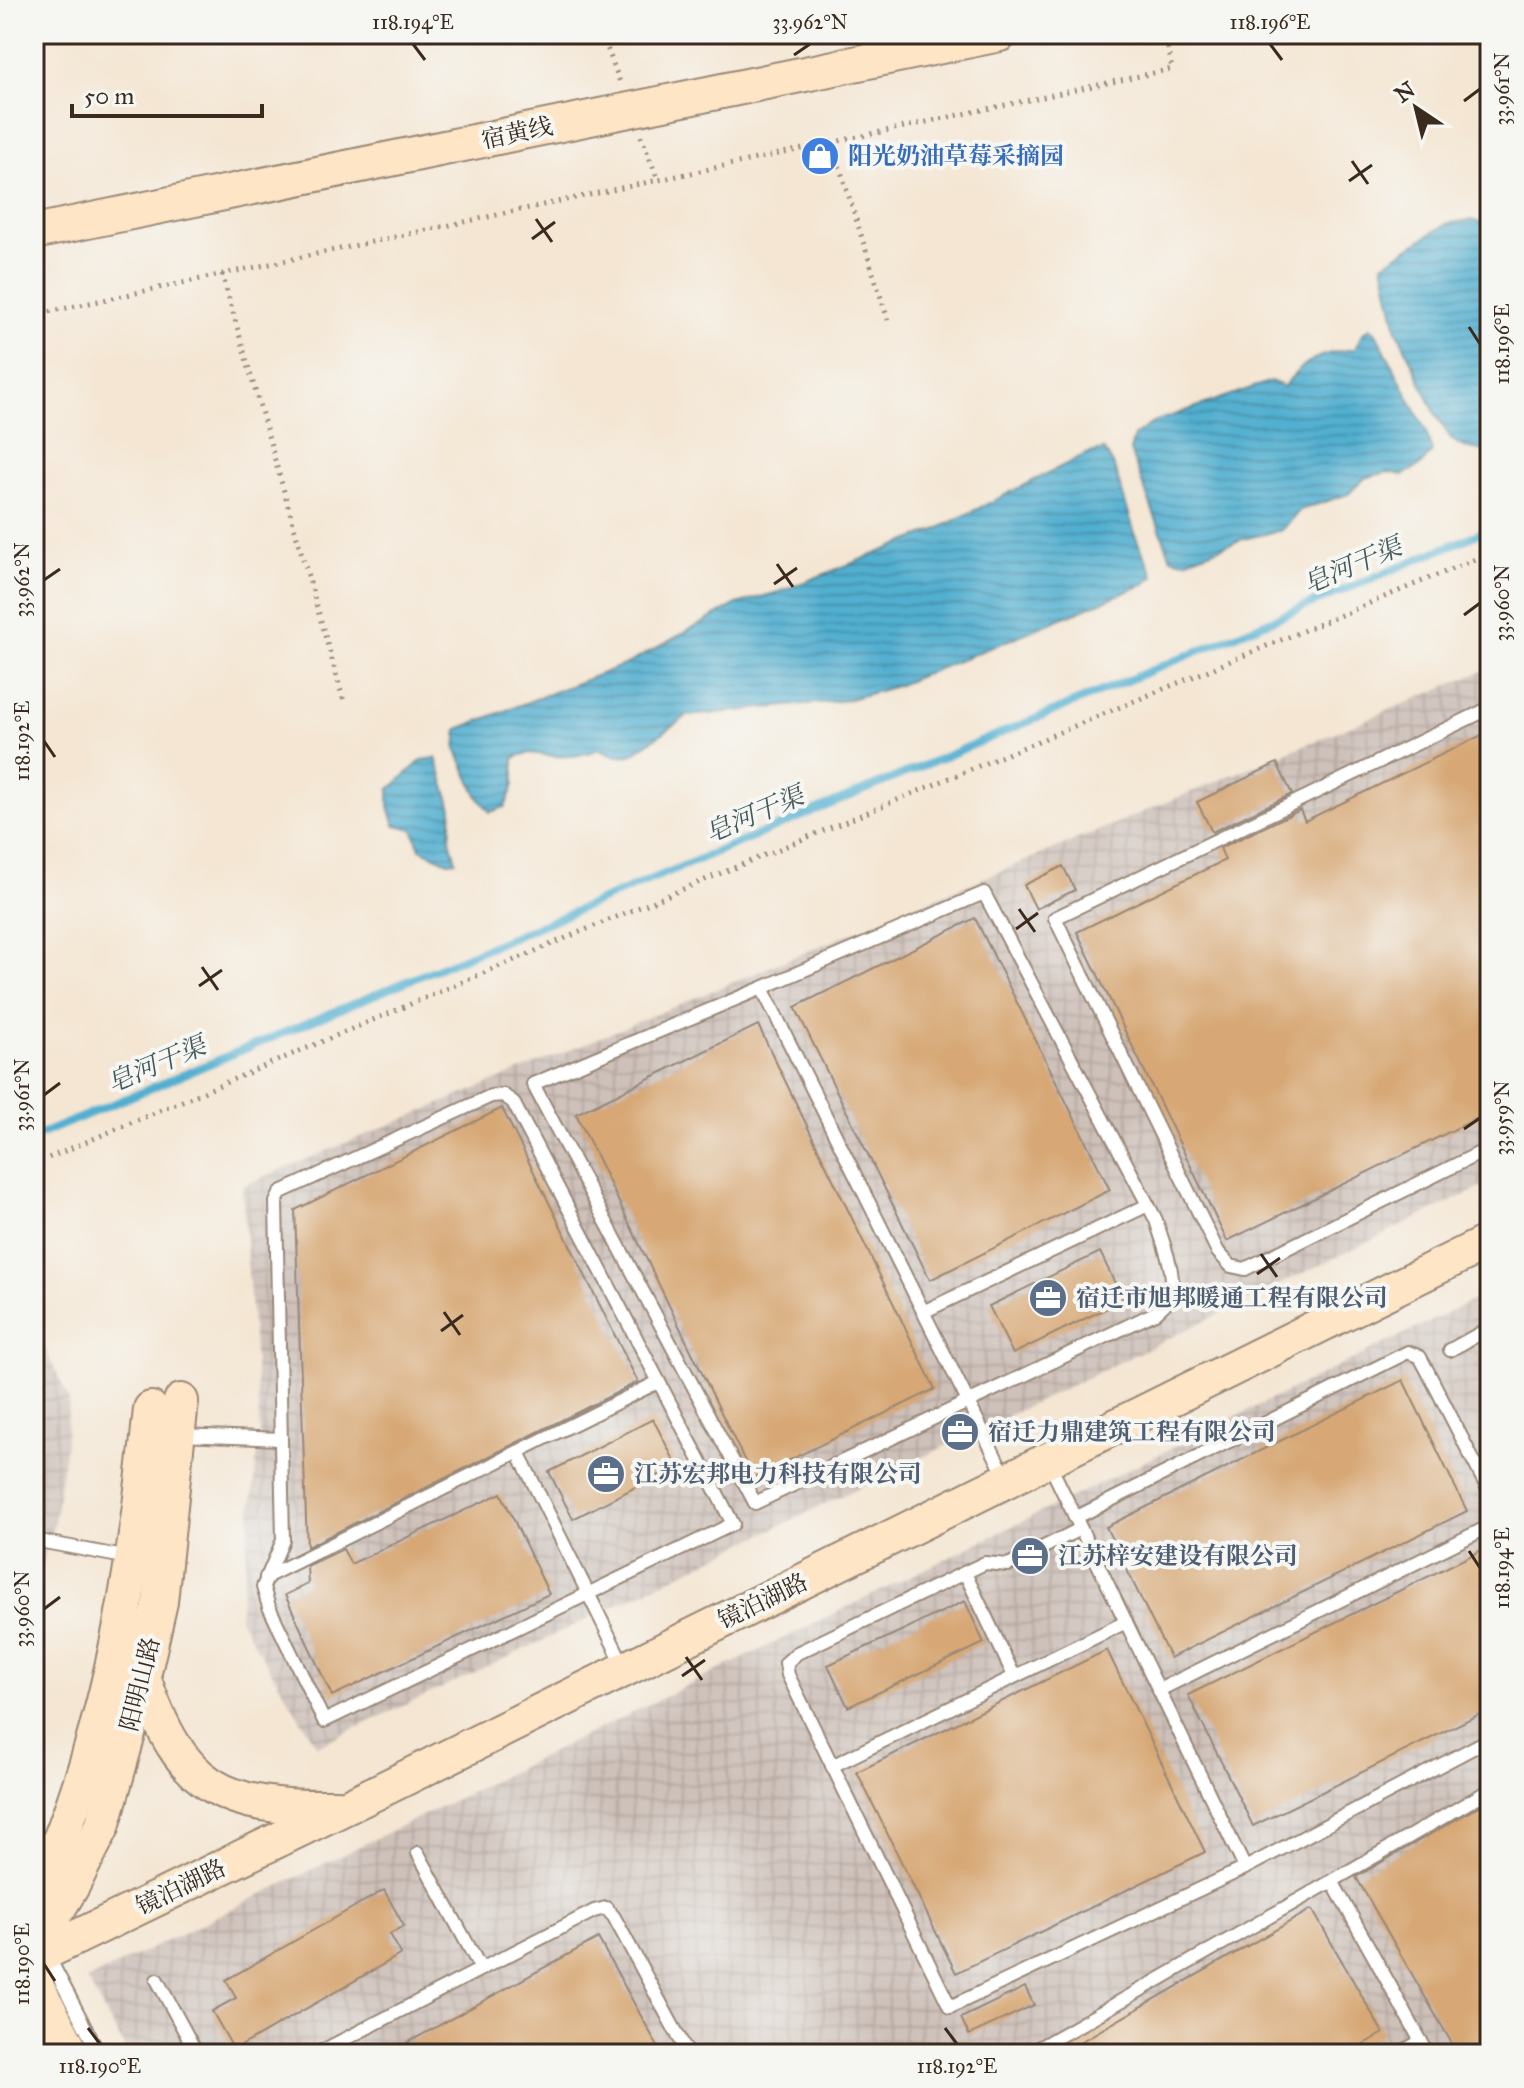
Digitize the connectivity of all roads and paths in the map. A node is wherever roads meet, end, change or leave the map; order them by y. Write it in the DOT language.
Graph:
graph roads {
  1 [pos="602,34"];
  2 [pos="1000,34"];
  3 [pos="1165,34"];
  4 [pos="630,110"];
  5 [pos="832,143"];
  6 [pos="658,180"];
  7 [pos="34,232"];
  8 [pos="222,274"];
  9 [pos="34,315"];
  10 [pos="888,320"];
  11 [pos="1490,553"];
  12 [pos="344,702"];
  13 [pos="1490,708"];
  14 [pos="762,988"];
  15 [pos="1490,1148"];
  16 [pos="34,1164"];
  17 [pos="1148,1205"];
  18 [pos="1490,1241"];
  19 [pos="923,1312"];
  20 [pos="1490,1328"];
  21 [pos="1450,1350"];
  22 [pos="658,1382"];
  23 [pos="969,1403"];
  24 [pos="177,1435"];
  25 [pos="281,1439"];
  26 [pos="518,1452"];
  27 [pos="1047,1460"];
  28 [pos="1007,1480"];
  29 [pos="1490,1493"];
  30 [pos="34,1497"];
  31 [pos="34,1507"];
  32 [pos="1078,1523"];
  33 [pos="1490,1526"];
  34 [pos="34,1540"];
  35 [pos="149,1560"];
  36 [pos="965,1573"];
  37 [pos="266,1577"];
  38 [pos="589,1595"];
  39 [pos="1126,1622"];
  40 [pos="625,1669"];
  41 [pos="1014,1676"];
  42 [pos="143,1677"];
  43 [pos="1159,1690"];
  44 [pos="1490,1739"];
  45 [pos="832,1766"];
  46 [pos="1490,1790"];
  47 [pos="346,1807"];
  48 [pos="418,1853"];
  49 [pos="1245,1868"];
  50 [pos="1332,1881"];
  51 [pos="34,1892"];
  52 [pos="37,1960"];
  53 [pos="481,1969"];
  54 [pos="157,1980"];
  55 [pos="1421,2041"];
  56 [pos="72,2054"];
  57 [pos="99,2054"];
  58 [pos="197,2054"];
  59 [pos="316,2054"];
  60 [pos="688,2054"];
  61 [pos="1028,2054"];
  62 [pos="1399,2054"];
  63 [pos="1428,2054"];
  1 -- 4 [label="path"];
  2 -- 4 [label="main road, 宿黄线"];
  3 -- 5 [label="path"];
  4 -- 6 [label="path"];
  4 -- 7 [label="main road, 宿黄线"];
  5 -- 6 [label="path"];
  5 -- 10 [label="path"];
  6 -- 8 [label="path"];
  8 -- 9 [label="path"];
  8 -- 12 [label="path"];
  11 -- 16 [label="path"];
  13 -- 15 [label="lane"];
  14 -- 17 [label="lane"];
  14 -- 19 [label="lane"];
  14 -- 23 [label="lane"];
  17 -- 19 [label="lane"];
  17 -- 23 [label="lane"];
  18 -- 27 [label="main road, 镜泊湖路"];
  19 -- 23 [label="lane"];
  20 -- 21 [label="lane"];
  22 -- 25 [label="lane"];
  22 -- 26 [label="lane"];
  22 -- 38 [label="lane"];
  23 -- 28 [label="lane"];
  24 -- 25 [label="lane"];
  24 -- 35 [label="main road, 阳明山路"];
  24 -- 35 [label="main road, 阳明山路"];
  25 -- 37 [label="lane"];
  26 -- 37 [label="lane"];
  26 -- 38 [label="lane"];
  27 -- 28 [label="main road, 镜泊湖路"];
  27 -- 32 [label="lane"];
  28 -- 40 [label="main road, 镜泊湖路"];
  29 -- 32 [label="lane"];
  30 -- 31 [label="lane"];
  32 -- 36 [label="lane"];
  32 -- 39 [label="lane"];
  33 -- 43 [label="lane"];
  34 -- 35 [label="lane"];
  35 -- 42 [label="main road, 阳明山路"];
  35 -- 51 [label="main road, 阳明山路"];
  36 -- 41 [label="lane"];
  36 -- 45 [label="lane"];
  37 -- 38 [label="lane"];
  38 -- 40 [label="lane"];
  39 -- 41 [label="lane"];
  39 -- 43 [label="lane"];
  40 -- 47 [label="main road, 镜泊湖路"];
  41 -- 45 [label="lane"];
  42 -- 47 [label="main road"];
  42 -- 52 [label="main road, 阳明山路"];
  43 -- 49 [label="lane"];
  44 -- 49 [label="lane"];
  45 -- 49 [label="lane"];
  46 -- 50 [label="lane"];
  47 -- 52 [label="main road, 镜泊湖路"];
  48 -- 53 [label="lane"];
  50 -- 55 [label="lane"];
  50 -- 61 [label="lane"];
  52 -- 56 [label="main road"];
  52 -- 57 [label="lane"];
  53 -- 59 [label="lane"];
  53 -- 60 [label="lane"];
  54 -- 58 [label="lane"];
  55 -- 62 [label="lane"];
  55 -- 63 [label="lane"];
}
